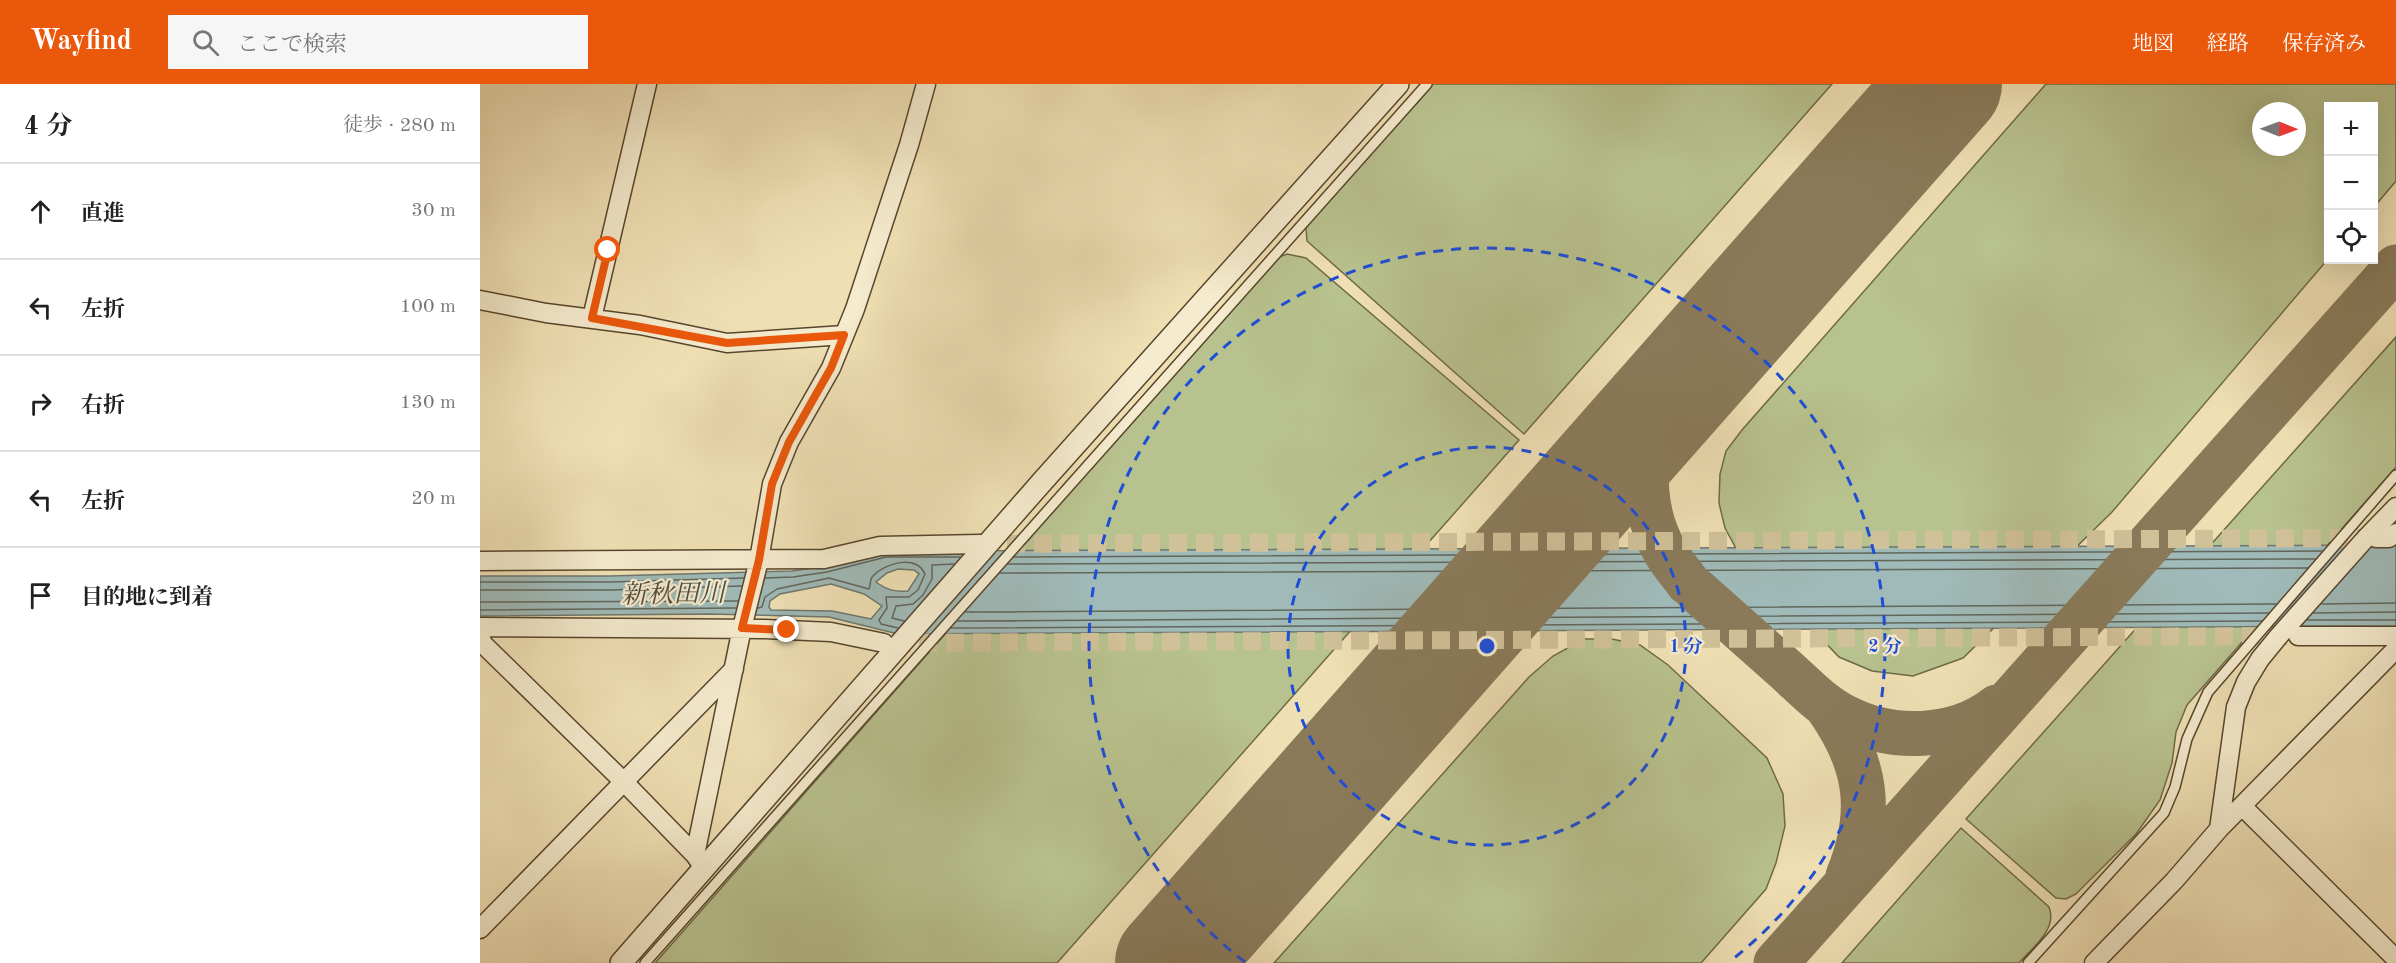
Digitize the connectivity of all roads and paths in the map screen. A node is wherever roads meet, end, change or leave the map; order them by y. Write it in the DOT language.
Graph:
graph roads {
  1 [pos="647,84"];
  2 [pos="926,84"];
  3 [pos="1397,84"];
  4 [pos="1427,84"];
  5 [pos="480,300"];
  6 [pos="592,318"];
  7 [pos="844,335"];
  8 [pos="2396,475"];
  9 [pos="2396,507"];
  10 [pos="2396,532"];
  11 [pos="2376,538"];
  12 [pos="980,544"];
  13 [pos="480,561"];
  14 [pos="758,564"];
  15 [pos="743,624"];
  16 [pos="2298,636"];
  17 [pos="2396,636"];
  18 [pos="481,638"];
  19 [pos="884,643"];
  20 [pos="2396,651"];
  21 [pos="734,669"];
  22 [pos="624,782"];
  23 [pos="2242,806"];
  24 [pos="2219,829"];
  25 [pos="700,862"];
  26 [pos="480,929"];
  27 [pos="2396,959"];
  28 [pos="621,963"];
  29 [pos="645,963"];
  30 [pos="2028,963"];
  31 [pos="2094,963"];
  1 -- 6 [label="street"];
  2 -- 7 [label="street"];
  3 -- 25 [label="street"];
  4 -- 29 [label="lane"];
  5 -- 6 [label="street"];
  6 -- 7 [label="street"];
  7 -- 14 [label="street"];
  8 -- 30 [label="lane"];
  9 -- 24 [label="street"];
  10 -- 11 [label="street"];
  12 -- 14 [label="street"];
  13 -- 14 [label="street"];
  14 -- 15 [label="street"];
  15 -- 18 [label="street"];
  15 -- 19 [label="street"];
  15 -- 21 [label="street"];
  16 -- 17 [label="street"];
  18 -- 22 [label="street"];
  20 -- 23 [label="street"];
  21 -- 22 [label="street"];
  21 -- 25 [label="street"];
  22 -- 25 [label="street"];
  22 -- 26 [label="street"];
  23 -- 24 [label="street"];
  23 -- 27 [label="street"];
  24 -- 31 [label="street"];
  25 -- 28 [label="street"];
}
